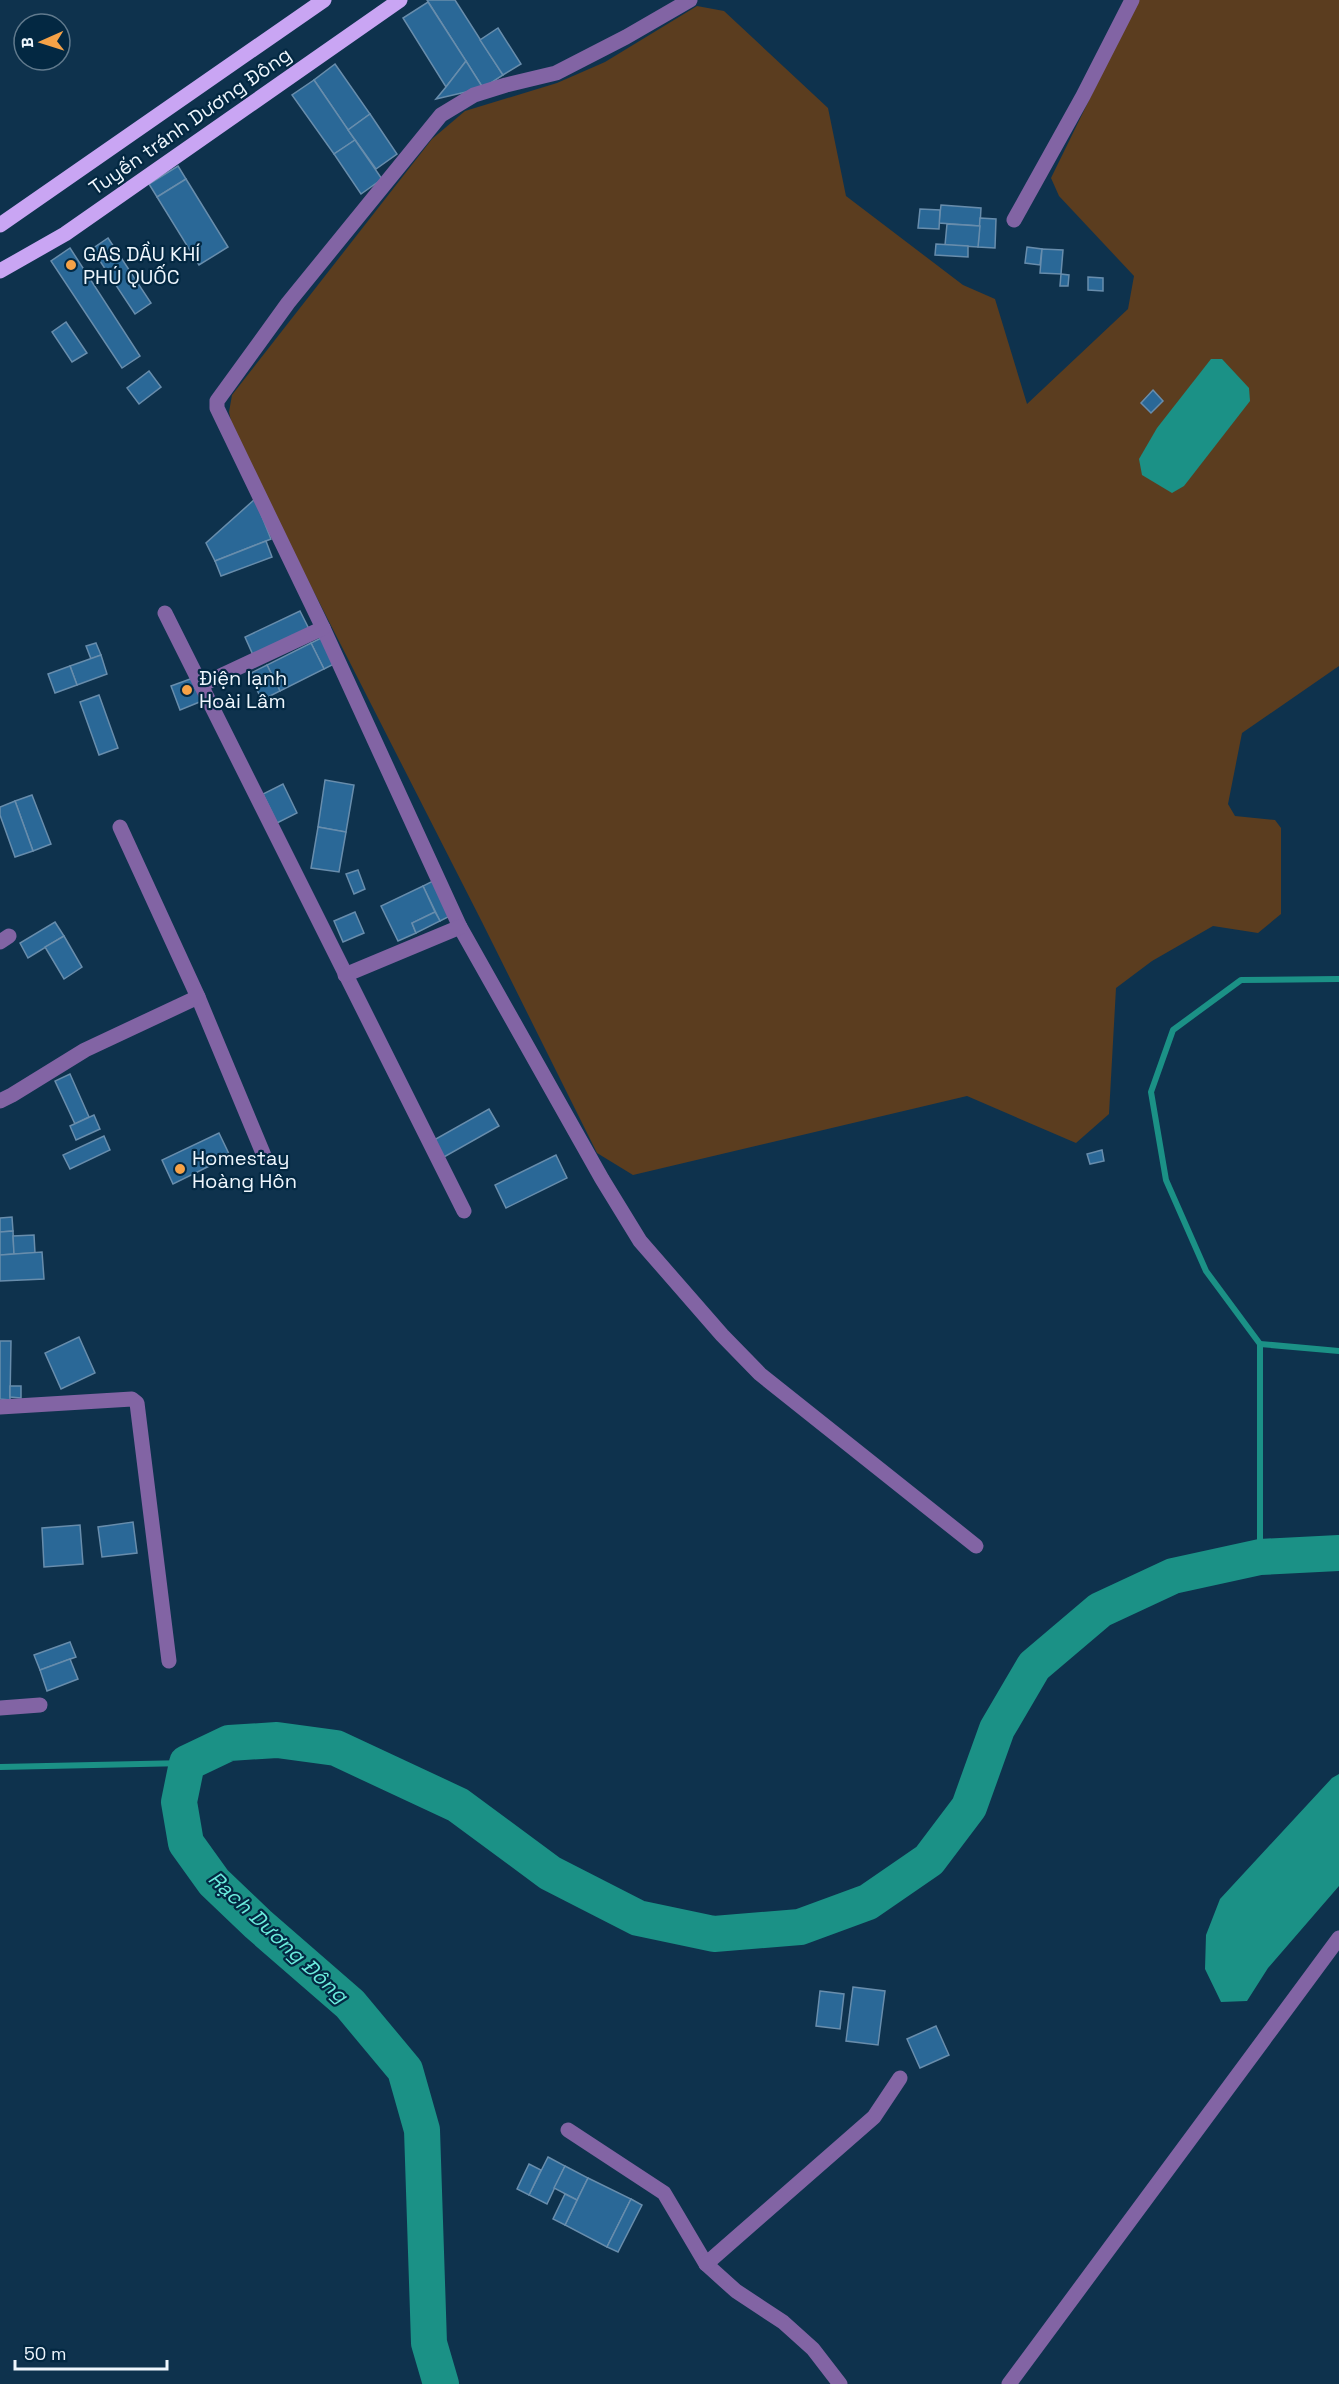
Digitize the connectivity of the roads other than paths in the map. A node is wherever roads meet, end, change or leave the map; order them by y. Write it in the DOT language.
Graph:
graph roads {
  1 [pos="324,0"];
  2 [pos="400,0"];
  3 [pos="690,0"];
  4 [pos="1132,0"];
  5 [pos="1014,220"];
  6 [pos="0,225"];
  7 [pos="0,271"];
  8 [pos="165,613"];
  9 [pos="323,628"];
  10 [pos="201,685"];
  11 [pos="120,827"];
  12 [pos="460,927"];
  13 [pos="345,975"];
  14 [pos="198,997"];
  15 [pos="0,1101"];
  16 [pos="265,1158"];
  17 [pos="464,1211"];
  18 [pos="0,1407"];
  19 [pos="976,1546"];
  20 [pos="168,1661"];
  21 [pos="40,1705"];
  22 [pos="0,1708"];
  23 [pos="1339,1938"];
  24 [pos="900,2078"];
  25 [pos="568,2130"];
  26 [pos="706,2264"];
  27 [pos="840,2384"];
  28 [pos="1009,2384"];
  1 -- 6 [label="main road, Tuyến tránh Dương Đông"];
  2 -- 7 [label="main road, Tuyến tránh Dương Đông"];
  3 -- 9 [label="street"];
  4 -- 5 [label="street"];
  8 -- 10 [label="street"];
  9 -- 10 [label="street"];
  9 -- 12 [label="street"];
  10 -- 13 [label="street"];
  11 -- 14 [label="street"];
  12 -- 13 [label="street"];
  12 -- 19 [label="street"];
  13 -- 17 [label="street"];
  14 -- 15 [label="street"];
  14 -- 16 [label="street"];
  18 -- 20 [label="street"];
  21 -- 22 [label="street"];
  23 -- 28 [label="street"];
  24 -- 26 [label="street"];
  25 -- 26 [label="street"];
  26 -- 27 [label="street"];
}
